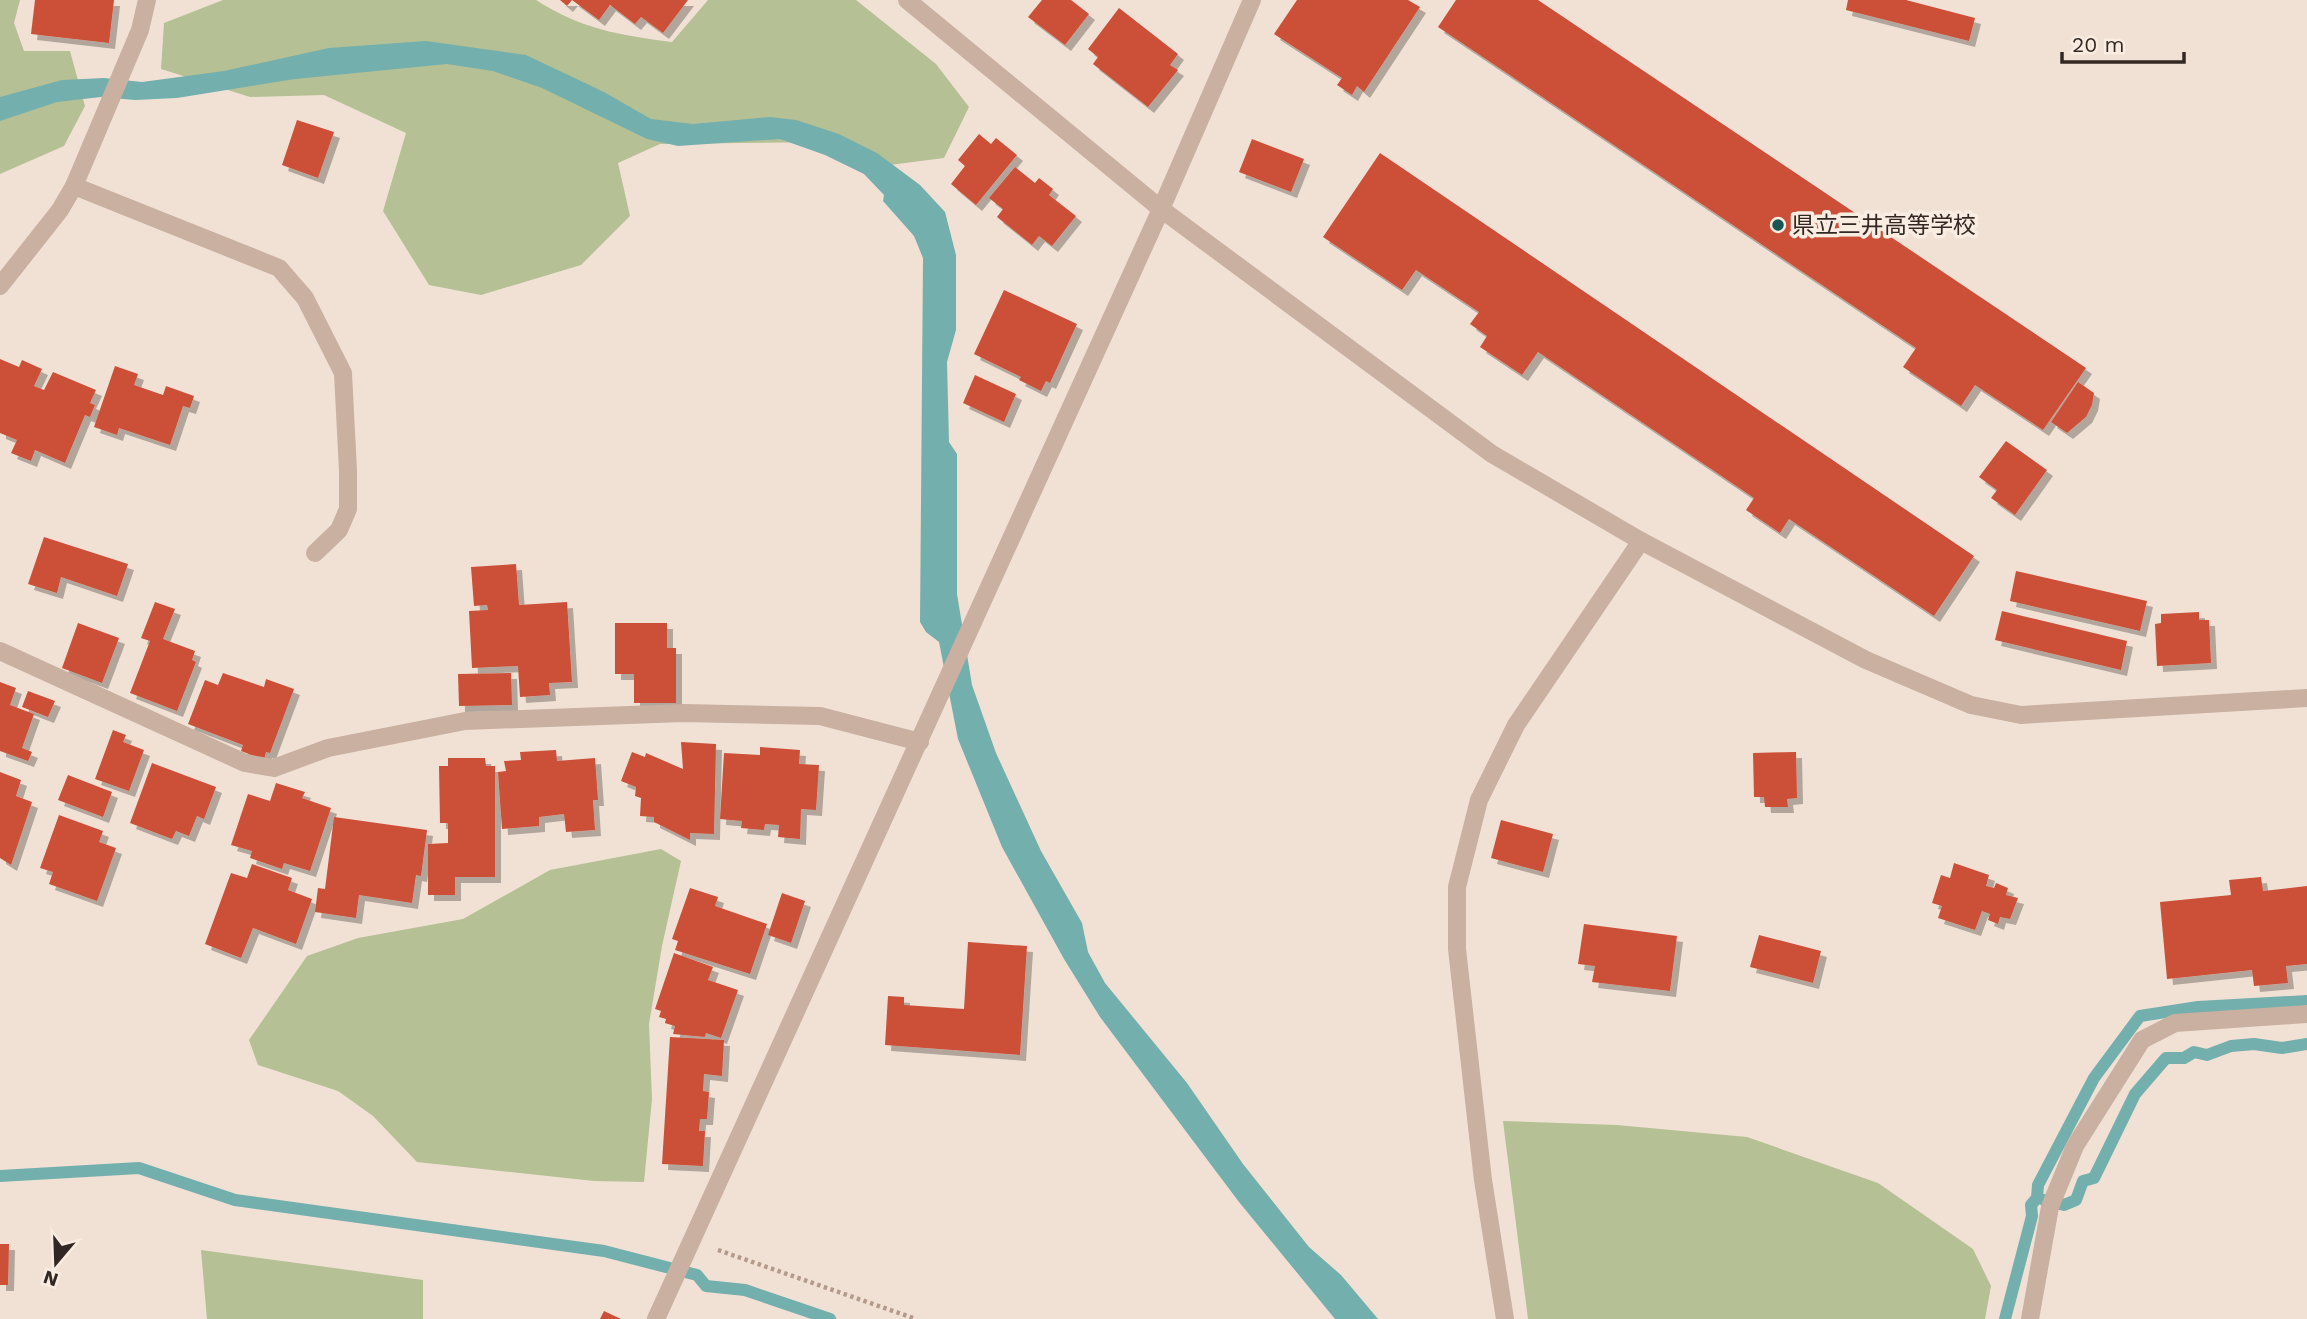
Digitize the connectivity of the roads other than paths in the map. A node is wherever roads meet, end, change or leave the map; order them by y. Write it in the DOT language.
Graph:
graph roads {
  1 [pos="147,0"];
  2 [pos="906,0"];
  3 [pos="1252,0"];
  4 [pos="74,186"];
  5 [pos="1161,209"];
  6 [pos="0,286"];
  7 [pos="1641,541"];
  8 [pos="315,553"];
  9 [pos="0,651"];
  10 [pos="2307,698"];
  11 [pos="920,742"];
  12 [pos="2307,1014"];
  13 [pos="656,1319"];
  14 [pos="1505,1319"];
  15 [pos="2029,1319"];
  1 -- 4 [label="street"];
  2 -- 5 [label="street"];
  3 -- 5 [label="street"];
  4 -- 6 [label="street"];
  4 -- 8 [label="street"];
  5 -- 7 [label="street"];
  5 -- 11 [label="street"];
  7 -- 10 [label="street"];
  7 -- 14 [label="street"];
  9 -- 11 [label="street"];
  11 -- 13 [label="street"];
  12 -- 15 [label="street"];
}
